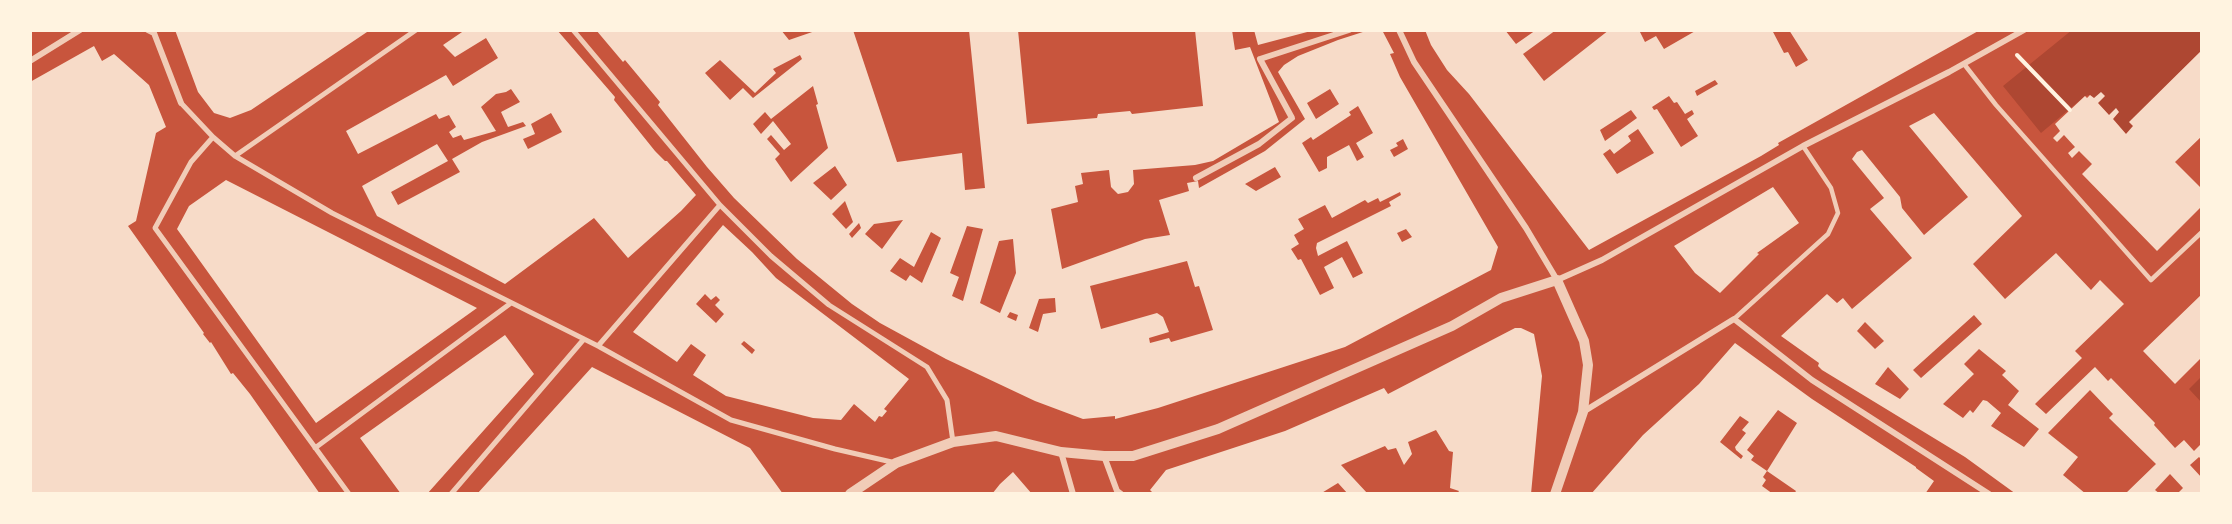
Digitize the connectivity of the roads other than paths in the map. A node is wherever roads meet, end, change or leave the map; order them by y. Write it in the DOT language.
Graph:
graph roads {
  1 [pos="80,30"];
  2 [pos="148,30"];
  3 [pos="416,30"];
  4 [pos="573,30"];
  5 [pos="1349,30"];
  6 [pos="1399,30"];
  7 [pos="2024,30"];
  8 [pos="30,62"];
  9 [pos="1964,64"];
  10 [pos="182,103"];
  11 [pos="213,137"];
  12 [pos="1803,146"];
  13 [pos="235,156"];
  14 [pos="1196,178"];
  15 [pos="720,205"];
  16 [pos="2202,231"];
  17 [pos="1557,280"];
  18 [pos="511,303"];
  19 [pos="1734,319"];
  20 [pos="584,339"];
  21 [pos="598,346"];
  22 [pos="1583,412"];
  23 [pos="953,442"];
  24 [pos="315,448"];
  25 [pos="1060,452"];
  26 [pos="1104,456"];
  27 [pos="896,463"];
  28 [pos="349,494"];
  29 [pos="451,494"];
  30 [pos="850,494"];
  31 [pos="1073,494"];
  32 [pos="1121,494"];
  33 [pos="1556,494"];
  34 [pos="1989,494"];
  1 -- 8 [label="street"];
  2 -- 10 [label="street"];
  3 -- 13 [label="street"];
  4 -- 15 [label="street"];
  5 -- 14 [label="street"];
  6 -- 17 [label="street"];
  7 -- 9 [label="street"];
  9 -- 12 [label="street"];
  9 -- 16 [label="lane"];
  10 -- 11 [label="street"];
  11 -- 13 [label="street"];
  11 -- 24 [label="street"];
  12 -- 17 [label="street"];
  12 -- 19 [label="lane"];
  13 -- 18 [label="street"];
  15 -- 21 [label="street"];
  15 -- 23 [label="street"];
  17 -- 22 [label="street"];
  17 -- 26 [label="street"];
  18 -- 20 [label="street"];
  18 -- 24 [label="street"];
  19 -- 22 [label="street"];
  19 -- 34 [label="street"];
  20 -- 21 [label="street"];
  20 -- 29 [label="street"];
  21 -- 27 [label="street"];
  22 -- 33 [label="street"];
  23 -- 25 [label="street"];
  23 -- 27 [label="street"];
  24 -- 28 [label="street"];
  25 -- 26 [label="street"];
  25 -- 31 [label="street"];
  26 -- 32 [label="street"];
  27 -- 30 [label="street"];
}
